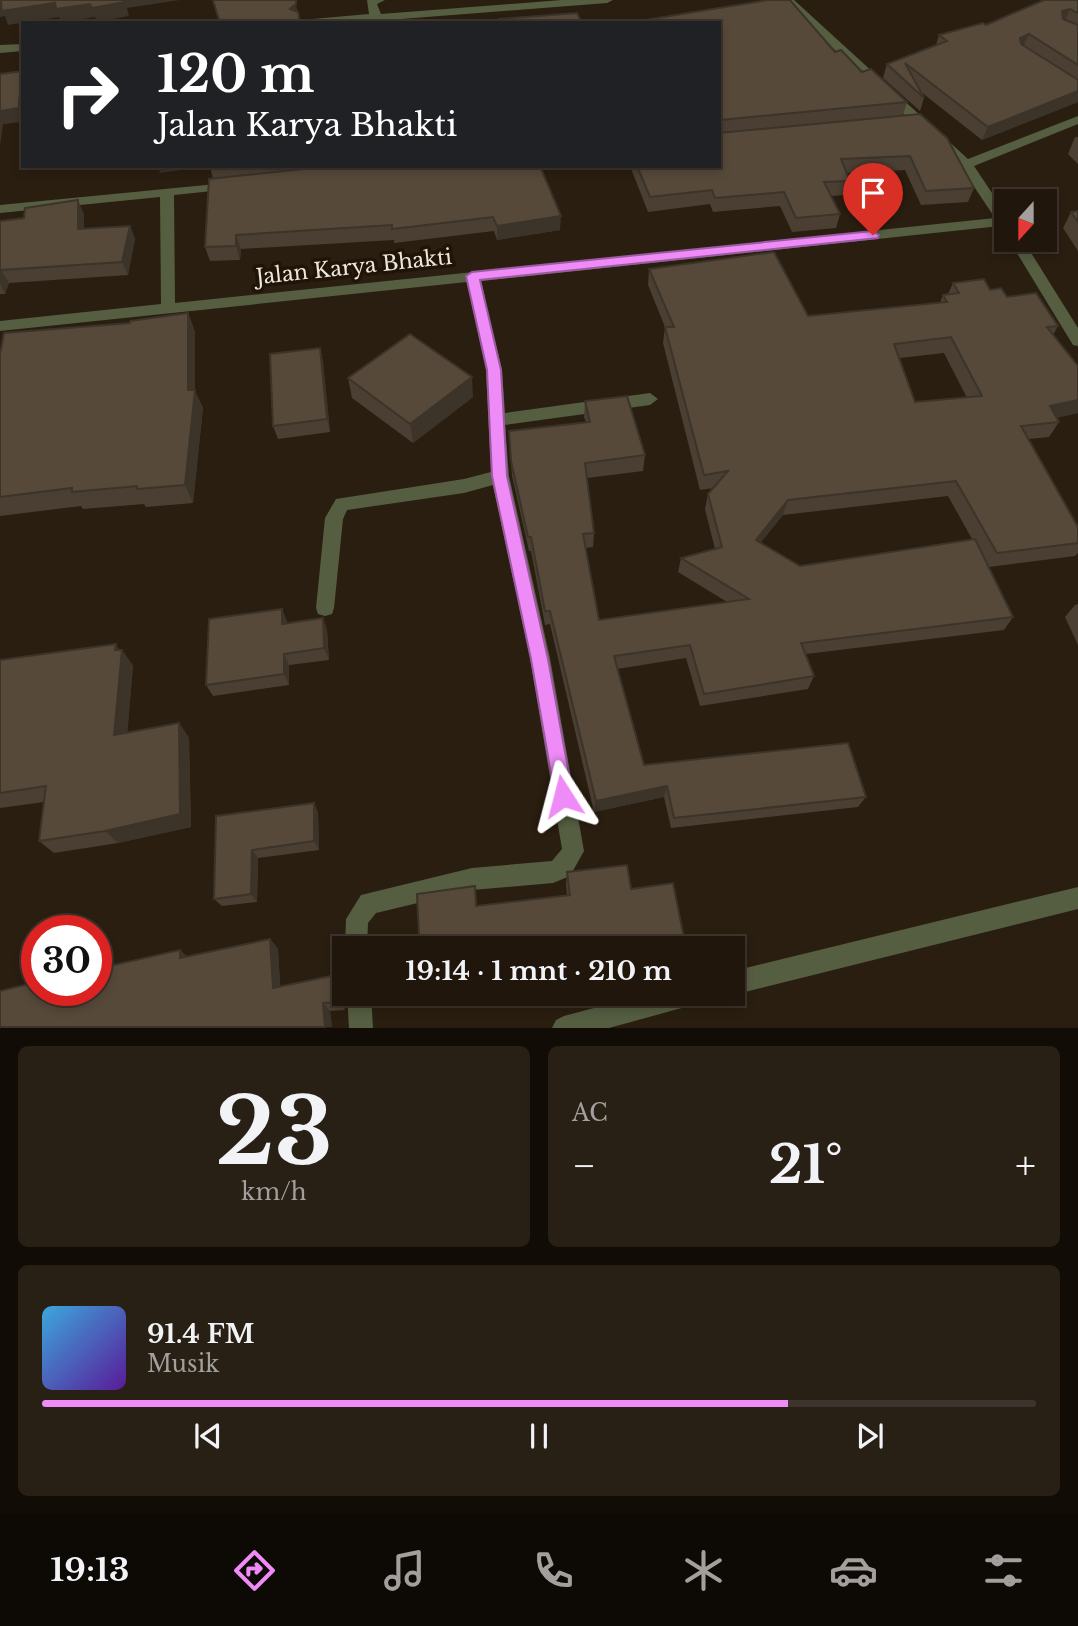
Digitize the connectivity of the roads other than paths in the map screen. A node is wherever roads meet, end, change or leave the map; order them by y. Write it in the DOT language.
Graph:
graph roads {
  1 [pos="379,0"];
  2 [pos="607,0"];
  3 [pos="787,0"];
  4 [pos="376,17"];
  5 [pos="326,21"];
  6 [pos="21,47"];
  7 [pos="0,49"];
  8 [pos="1078,120"];
  9 [pos="920,121"];
  10 [pos="894,123"];
  11 [pos="966,164"];
  12 [pos="250,183"];
  13 [pos="167,194"];
  14 [pos="994,206"];
  15 [pos="0,209"];
  16 [pos="994,224"];
  17 [pos="1023,252"];
  18 [pos="472,276"];
  19 [pos="168,307"];
  20 [pos="0,326"];
  21 [pos="1078,341"];
  22 [pos="650,399"];
  23 [pos="495,420"];
  24 [pos="500,476"];
  25 [pos="326,608"];
  26 [pos="1078,898"];
  27 [pos="356,936"];
  28 [pos="745,980"];
  29 [pos="360,1006"];
  30 [pos="652,1006"];
  31 [pos="599,1023"];
  32 [pos="361,1027"];
  33 [pos="564,1027"];
  1 -- 4 [label="street"];
  2 -- 4 [label="street"];
  3 -- 9 [label="street"];
  4 -- 5 [label="street"];
  6 -- 7 [label="street"];
  8 -- 11 [label="street"];
  9 -- 10 [label="street"];
  9 -- 11 [label="street"];
  11 -- 14 [label="street"];
  12 -- 13 [label="street"];
  13 -- 15 [label="street"];
  13 -- 19 [label="street"];
  16 -- 18 [label="street, Jalan Karya Bhakti"];
  17 -- 21 [label="street"];
  18 -- 19 [label="street, Jalan Karya Bhakti"];
  18 -- 23 [label="street"];
  19 -- 20 [label="street, Jalan Karya Bhakti"];
  22 -- 23 [label="street"];
  23 -- 24 [label="street"];
  24 -- 25 [label="street"];
  24 -- 27 [label="street"];
  26 -- 28 [label="street"];
  29 -- 32 [label="street"];
  30 -- 31 [label="street"];
  31 -- 33 [label="street"];
}
